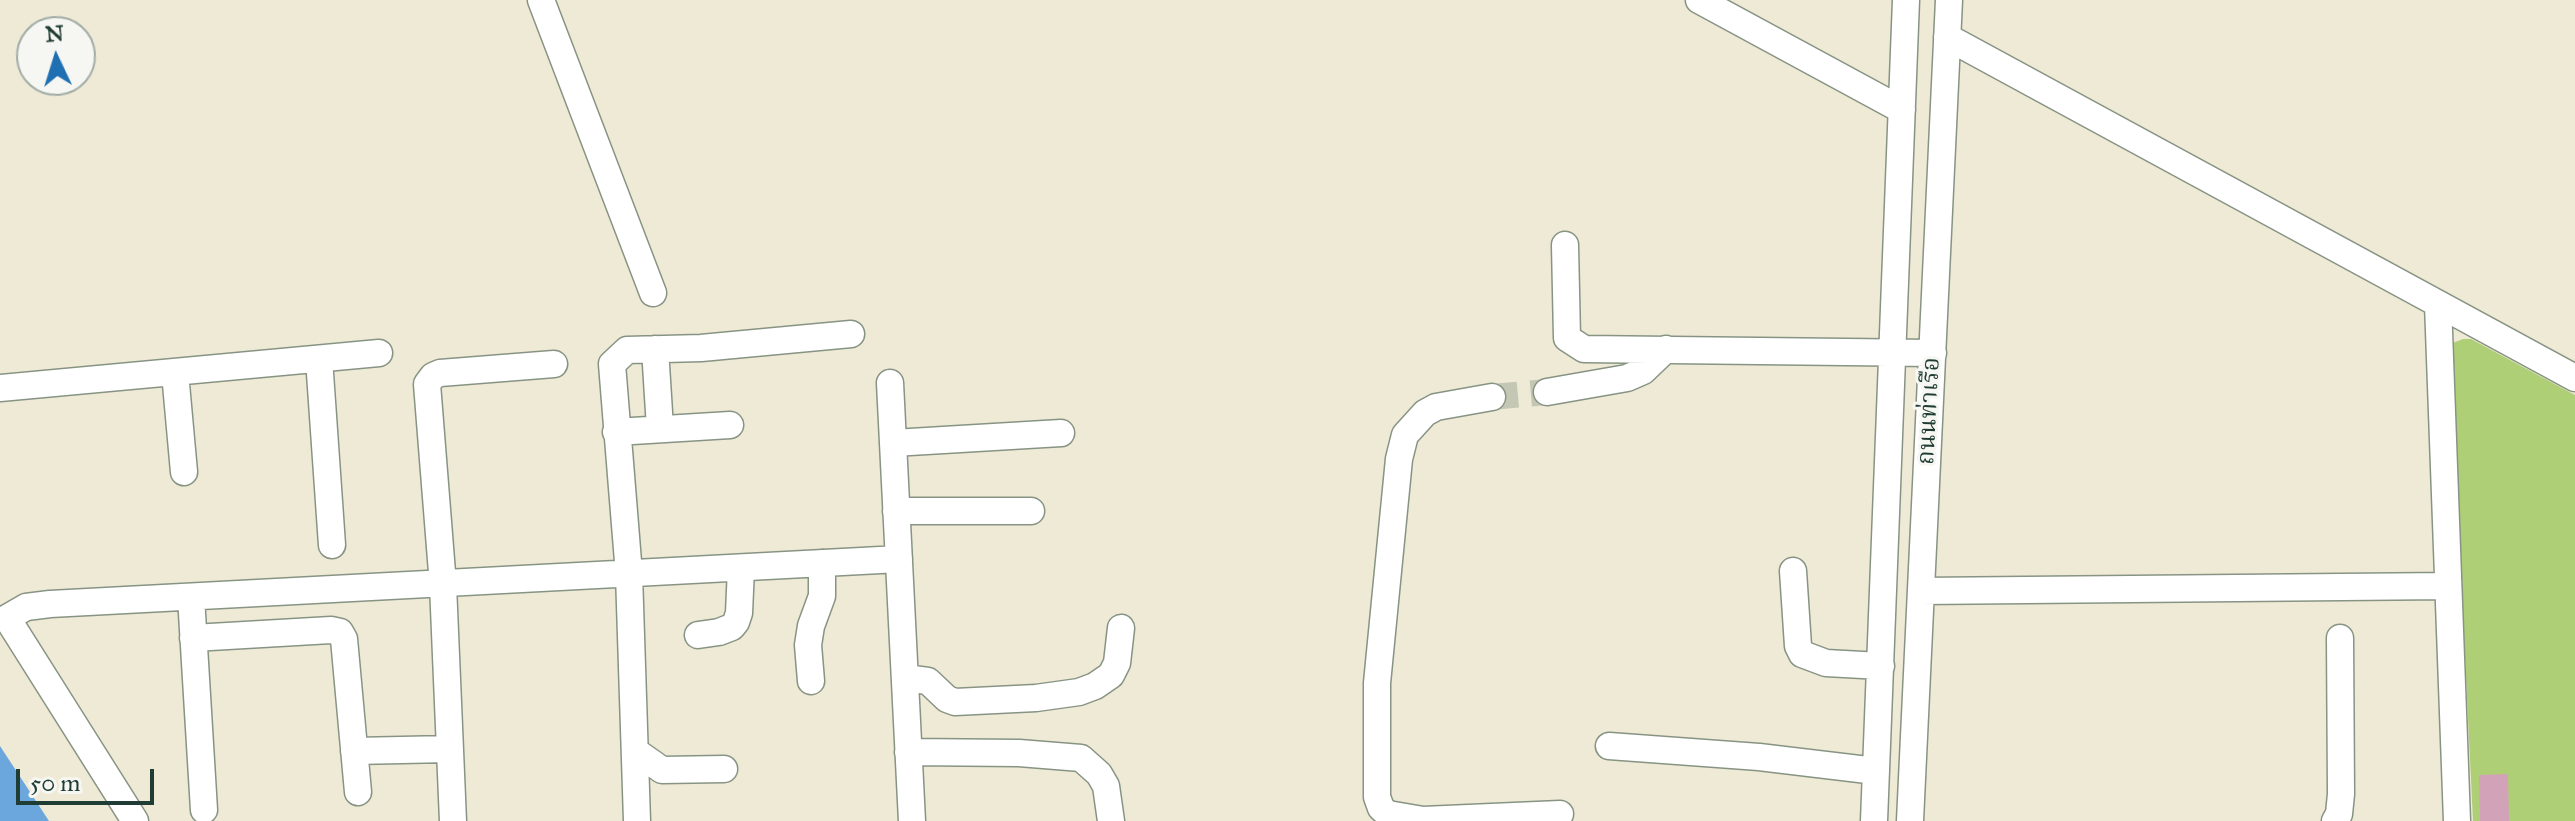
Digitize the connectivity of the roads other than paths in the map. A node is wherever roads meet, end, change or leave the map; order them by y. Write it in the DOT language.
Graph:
graph roads {
  1 [pos="541,0"];
  2 [pos="1699,0"];
  3 [pos="1906,0"];
  4 [pos="1949,0"];
  5 [pos="1947,37"];
  6 [pos="1902,110"];
  7 [pos="1565,245"];
  8 [pos="653,293"];
  9 [pos="2438,304"];
  10 [pos="851,334"];
  11 [pos="655,349"];
  12 [pos="1666,349"];
  13 [pos="1893,351"];
  14 [pos="379,353"];
  15 [pos="1933,353"];
  16 [pos="319,359"];
  17 [pos="554,364"];
  18 [pos="175,373"];
  19 [pos="2575,378"];
  20 [pos="890,383"];
  21 [pos="0,388"];
  22 [pos="1547,392"];
  23 [pos="1492,397"];
  24 [pos="730,425"];
  25 [pos="660,428"];
  26 [pos="616,432"];
  27 [pos="1061,433"];
  28 [pos="893,443"];
  29 [pos="184,472"];
  30 [pos="896,511"];
  31 [pos="1031,511"];
  32 [pos="332,545"];
  33 [pos="899,559"];
  34 [pos="822,563"];
  35 [pos="741,568"];
  36 [pos="1793,571"];
  37 [pos="629,574"];
  38 [pos="443,585"];
  39 [pos="2447,586"];
  40 [pos="1921,591"];
  41 [pos="191,597"];
  42 [pos="3,612"];
  43 [pos="1121,628"];
  44 [pos="698,635"];
  45 [pos="193,638"];
  46 [pos="2340,638"];
  47 [pos="1881,666"];
  48 [pos="905,678"];
  49 [pos="811,681"];
  50 [pos="1609,746"];
  51 [pos="449,749"];
  52 [pos="354,751"];
  53 [pos="635,751"];
  54 [pos="908,752"];
  55 [pos="724,769"];
  56 [pos="1876,771"];
  57 [pos="358,792"];
  58 [pos="204,810"];
  59 [pos="1560,814"];
  60 [pos="135,821"];
  61 [pos="453,821"];
  62 [pos="637,821"];
  63 [pos="912,821"];
  64 [pos="1111,821"];
  65 [pos="1874,821"];
  66 [pos="1910,821"];
  67 [pos="2335,821"];
  68 [pos="2457,821"];
  1 -- 8 [label="street"];
  2 -- 6 [label="street"];
  3 -- 6 [label="street, ถนนท่าเรือ"];
  4 -- 5 [label="street, ถนนท่าเรือ"];
  5 -- 9 [label="street"];
  5 -- 15 [label="street, ถนนท่าเรือ"];
  6 -- 13 [label="street, ถนนท่าเรือ"];
  7 -- 12 [label="street"];
  9 -- 19 [label="street"];
  9 -- 39 [label="street"];
  10 -- 11 [label="street"];
  11 -- 25 [label="street"];
  11 -- 26 [label="street"];
  12 -- 13 [label="street"];
  12 -- 22 [label="street"];
  13 -- 15 [label="street"];
  13 -- 47 [label="street, ถนนท่าเรือ"];
  14 -- 16 [label="street"];
  15 -- 40 [label="street, ถนนท่าเรือ"];
  16 -- 18 [label="street"];
  16 -- 32 [label="street"];
  17 -- 38 [label="street"];
  18 -- 21 [label="street"];
  18 -- 29 [label="street"];
  20 -- 28 [label="street"];
  23 -- 59 [label="street"];
  24 -- 25 [label="street"];
  25 -- 26 [label="street"];
  26 -- 37 [label="street"];
  27 -- 28 [label="street"];
  28 -- 30 [label="street"];
  30 -- 31 [label="street"];
  30 -- 33 [label="street"];
  33 -- 34 [label="street"];
  33 -- 48 [label="street"];
  34 -- 35 [label="street"];
  34 -- 49 [label="street"];
  35 -- 37 [label="street"];
  35 -- 44 [label="street"];
  36 -- 47 [label="street"];
  37 -- 38 [label="street"];
  37 -- 53 [label="street"];
  38 -- 41 [label="street"];
  38 -- 51 [label="street"];
  39 -- 40 [label="street"];
  39 -- 68 [label="street"];
  40 -- 66 [label="street, ถนนท่าเรือ"];
  41 -- 42 [label="street"];
  41 -- 45 [label="street"];
  42 -- 60 [label="street"];
  43 -- 48 [label="street"];
  45 -- 52 [label="street"];
  45 -- 58 [label="street"];
  46 -- 67 [label="street"];
  47 -- 56 [label="street, ถนนท่าเรือ"];
  48 -- 54 [label="street"];
  50 -- 56 [label="street"];
  51 -- 52 [label="street"];
  51 -- 61 [label="street"];
  52 -- 57 [label="street"];
  53 -- 55 [label="street"];
  53 -- 62 [label="street"];
  54 -- 63 [label="street"];
  54 -- 64 [label="street"];
  56 -- 65 [label="street, ถนนท่าเรือ"];
}
